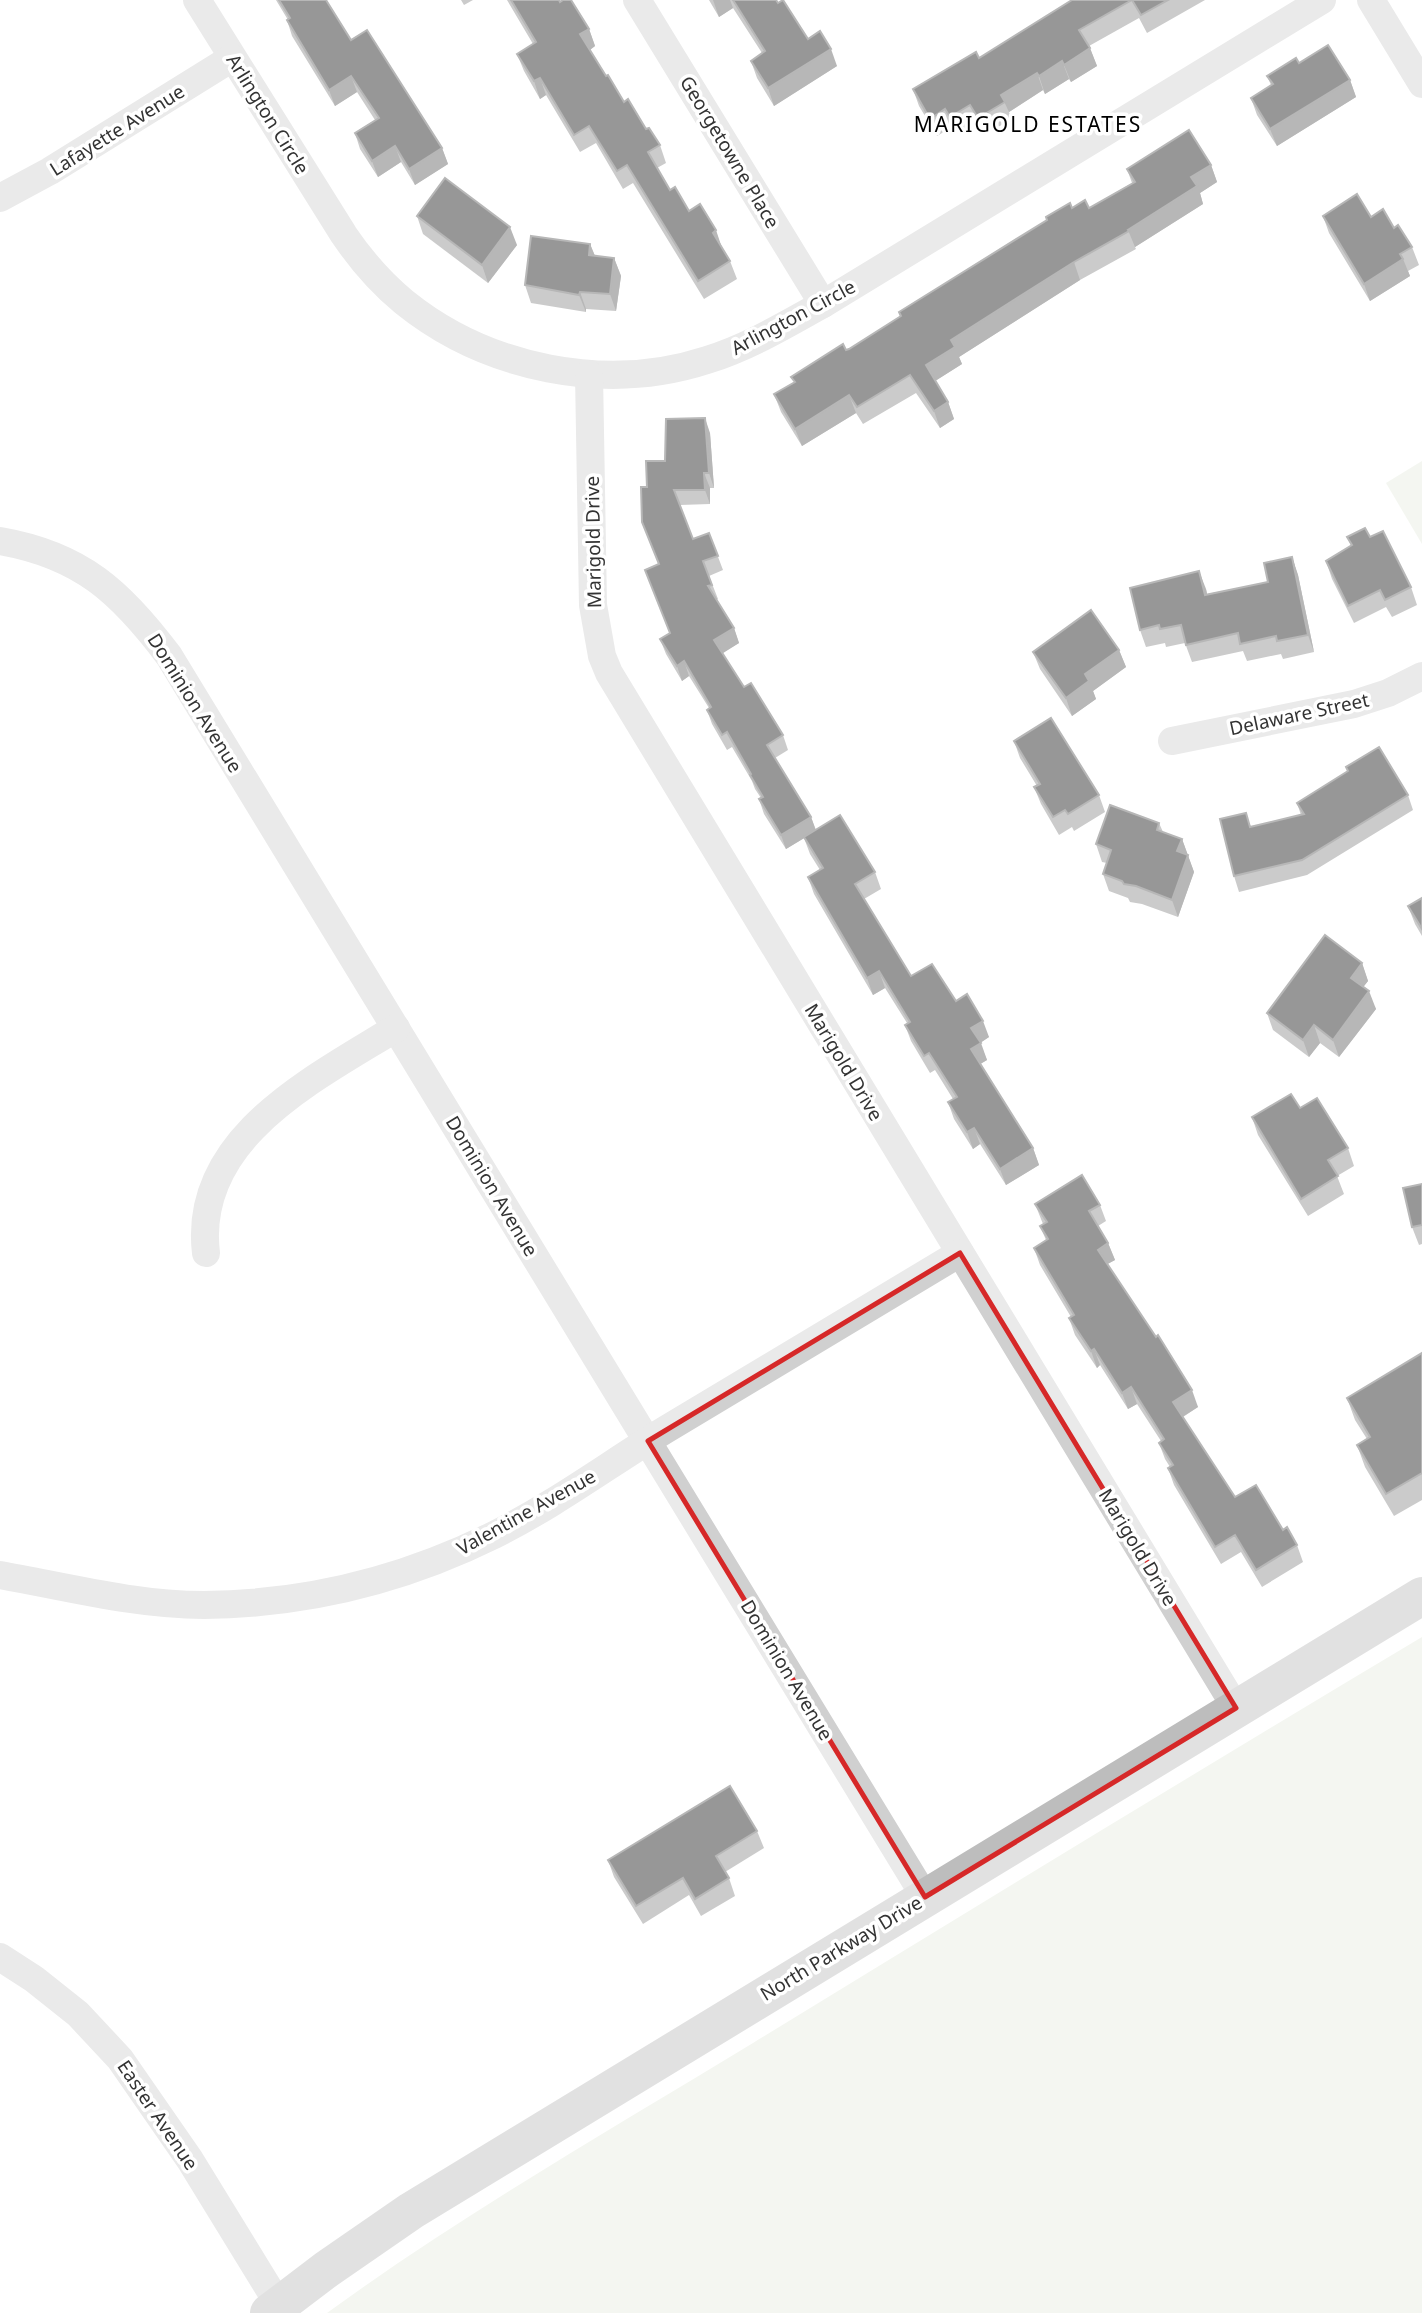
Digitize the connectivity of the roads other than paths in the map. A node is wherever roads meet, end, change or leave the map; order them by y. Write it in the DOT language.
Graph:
graph roads {
  1 [pos="197,0"];
  2 [pos="637,0"];
  3 [pos="1322,0"];
  4 [pos="1371,0"];
  5 [pos="232,58"];
  6 [pos="1422,84"];
  7 [pos="0,198"];
  8 [pos="822,304"];
  9 [pos="589,374"];
  10 [pos="0,541"];
  11 [pos="1418,687"];
  12 [pos="1172,741"];
  13 [pos="396,1028"];
  14 [pos="206,1253"];
  15 [pos="960,1253"];
  16 [pos="648,1441"];
  17 [pos="0,1575"];
  18 [pos="1422,1596"];
  19 [pos="1237,1707"];
  20 [pos="926,1897"];
  21 [pos="0,1957"];
  22 [pos="274,2309"];
  1 -- 5 [label="street, Arlington Circle"];
  2 -- 8 [label="street, Georgetowne Place"];
  3 -- 8 [label="street, Arlington Circle"];
  4 -- 6 [label="street"];
  5 -- 7 [label="street, Lafayette Avenue"];
  5 -- 9 [label="street, Arlington Circle"];
  8 -- 9 [label="street, Arlington Circle"];
  9 -- 15 [label="street, Marigold Drive"];
  10 -- 13 [label="street, Dominion Avenue"];
  11 -- 12 [label="street, Delaware Street"];
  13 -- 14 [label="street"];
  13 -- 16 [label="street, Dominion Avenue"];
  15 -- 16 [label="street, Valentine Avenue"];
  15 -- 19 [label="street, Marigold Drive"];
  16 -- 17 [label="street, Valentine Avenue"];
  16 -- 20 [label="street, Dominion Avenue"];
  18 -- 19 [label="main road, North Parkway Drive"];
  19 -- 20 [label="main road, North Parkway Drive"];
  20 -- 22 [label="main road, North Parkway Drive"];
  21 -- 22 [label="street, Easter Avenue"];
}
